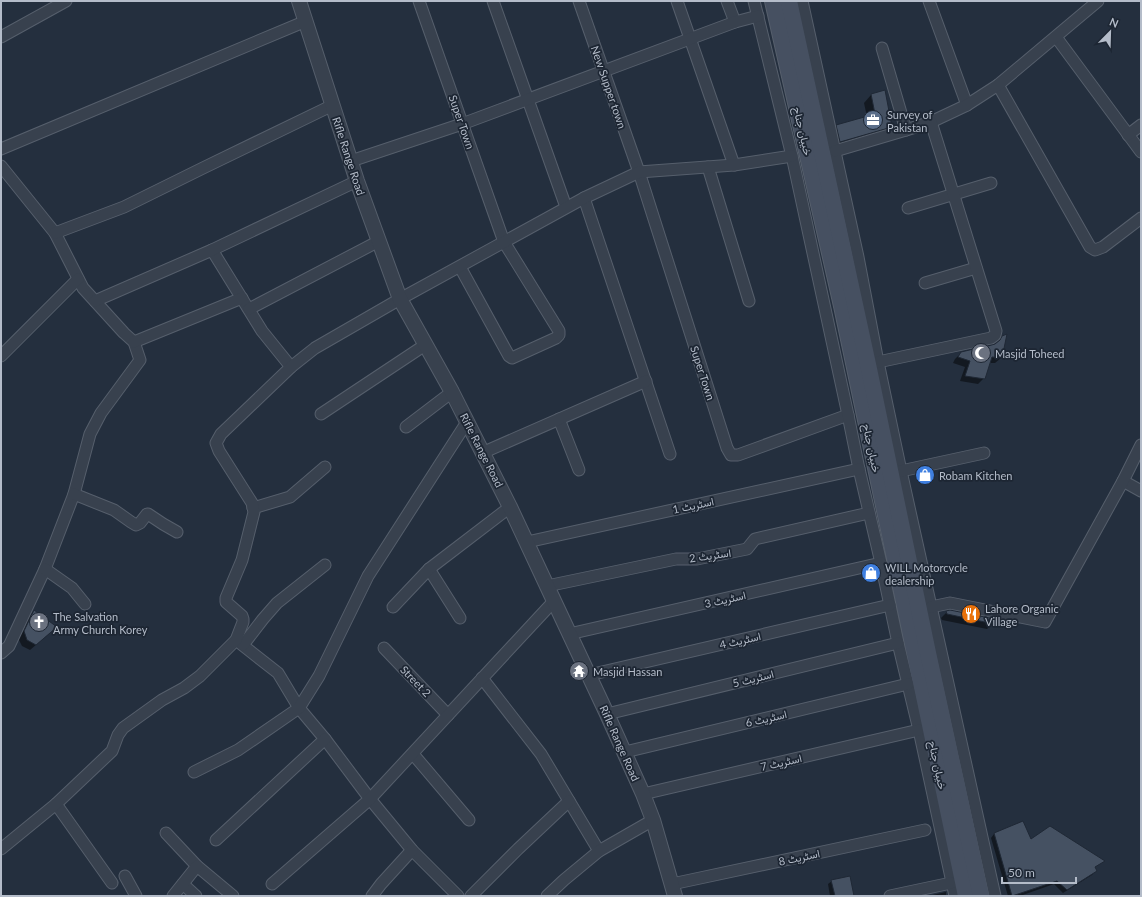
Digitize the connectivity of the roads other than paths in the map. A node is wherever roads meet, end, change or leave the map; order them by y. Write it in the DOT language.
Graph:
graph roads {
  1 [pos="66,1"];
  2 [pos="299,1"];
  3 [pos="419,1"];
  4 [pos="493,1"];
  5 [pos="579,1"];
  6 [pos="676,1"];
  7 [pos="727,1"];
  8 [pos="754,1"];
  9 [pos="773,1"];
  10 [pos="789,1"];
  11 [pos="802,1"];
  12 [pos="929,1"];
  13 [pos="1098,1"];
  14 [pos="758,16"];
  15 [pos="306,21"];
  16 [pos="735,22"];
  17 [pos="1,37"];
  18 [pos="1056,38"];
  19 [pos="690,39"];
  20 [pos="882,48"];
  21 [pos="603,71"];
  22 [pos="998,85"];
  23 [pos="528,100"];
  24 [pos="333,105"];
  25 [pos="967,105"];
  26 [pos="931,122"];
  27 [pos="462,124"];
  28 [pos="1141,125"];
  29 [pos="906,130"];
  30 [pos="1128,135"];
  31 [pos="1,149"];
  32 [pos="835,151"];
  33 [pos="1141,152"];
  34 [pos="792,156"];
  35 [pos="351,161"];
  36 [pos="734,165"];
  37 [pos="1,166"];
  38 [pos="708,167"];
  39 [pos="639,172"];
  40 [pos="357,181"];
  41 [pos="991,183"];
  42 [pos="954,194"];
  43 [pos="584,198"];
  44 [pos="566,207"];
  45 [pos="908,208"];
  46 [pos="1141,218"];
  47 [pos="55,232"];
  48 [pos="379,242"];
  49 [pos="504,242"];
  50 [pos="212,250"];
  51 [pos="460,267"];
  52 [pos="976,268"];
  53 [pos="78,279"];
  54 [pos="925,283"];
  55 [pos="242,298"];
  56 [pos="400,299"];
  57 [pos="95,301"];
  58 [pos="749,301"];
  59 [pos="249,309"];
  60 [pos="134,342"];
  61 [pos="425,345"];
  62 [pos="2,354"];
  63 [pos="878,362"];
  64 [pos="291,367"];
  65 [pos="646,381"];
  66 [pos="452,392"];
  67 [pos="321,414"];
  68 [pos="848,415"];
  69 [pos="559,419"];
  70 [pos="467,422"];
  71 [pos="406,427"];
  72 [pos="1141,445"];
  73 [pos="482,453"];
  74 [pos="984,453"];
  75 [pos="670,454"];
  76 [pos="325,467"];
  77 [pos="859,469"];
  78 [pos="579,470"];
  79 [pos="901,471"];
  80 [pos="1123,482"];
  81 [pos="1141,491"];
  82 [pos="74,494"];
  83 [pos="510,507"];
  84 [pos="253,508"];
  85 [pos="869,513"];
  86 [pos="177,532"];
  87 [pos="527,542"];
  88 [pos="881,563"];
  89 [pos="325,565"];
  90 [pos="45,569"];
  91 [pos="429,569"];
  92 [pos="547,586"];
  93 [pos="554,601"];
  94 [pos="85,604"];
  95 [pos="890,605"];
  96 [pos="393,607"];
  97 [pos="931,607"];
  98 [pos="460,618"];
  99 [pos="569,634"];
  100 [pos="239,642"];
  101 [pos="898,643"];
  102 [pos="384,648"];
  103 [pos="1,653"];
  104 [pos="589,675"];
  105 [pos="482,678"];
  106 [pos="908,684"];
  107 [pos="299,708"];
  108 [pos="607,714"];
  109 [pos="448,715"];
  110 [pos="919,730"];
  111 [pos="325,740"];
  112 [pos="625,752"];
  113 [pos="413,754"];
  114 [pos="194,772"];
  115 [pos="643,794"];
  116 [pos="370,799"];
  117 [pos="569,801"];
  118 [pos="56,804"];
  119 [pos="469,820"];
  120 [pos="654,820"];
  121 [pos="925,830"];
  122 [pos="166,833"];
  123 [pos="216,840"];
  124 [pos="1,849"];
  125 [pos="412,850"];
  126 [pos="599,851"];
  127 [pos="197,866"];
  128 [pos="125,876"];
  129 [pos="112,882"];
  130 [pos="951,882"];
  131 [pos="183,884"];
  132 [pos="272,884"];
  133 [pos="674,890"];
  134 [pos="136,896"];
  135 [pos="173,896"];
  136 [pos="196,896"];
  137 [pos="233,896"];
  138 [pos="372,896"];
  139 [pos="458,896"];
  140 [pos="471,896"];
  141 [pos="547,896"];
  142 [pos="890,896"];
  143 [pos="955,896"];
  144 [pos="966,896"];
  145 [pos="981,896"];
  146 [pos="995,896"];
  1 -- 17 [label="street"];
  2 -- 15 [label="street, Rifle Range Road"];
  3 -- 27 [label="street, Super Town"];
  4 -- 23 [label="street"];
  5 -- 21 [label="street, New Supper town"];
  6 -- 19 [label="street"];
  7 -- 16 [label="street"];
  8 -- 14 [label="street"];
  9 -- 144 [label="main road, خیبان جناح"];
  10 -- 145 [label="main road, خیبان جناح"];
  11 -- 32 [label="street"];
  12 -- 25 [label="street"];
  13 -- 18 [label="street"];
  14 -- 16 [label="street"];
  14 -- 34 [label="street"];
  15 -- 24 [label="street, Rifle Range Road"];
  15 -- 31 [label="street"];
  16 -- 19 [label="street"];
  18 -- 22 [label="street"];
  18 -- 30 [label="street"];
  19 -- 21 [label="street"];
  19 -- 36 [label="street"];
  20 -- 29 [label="street"];
  21 -- 23 [label="street"];
  21 -- 39 [label="street, New Supper town"];
  22 -- 25 [label="street"];
  22 -- 46 [label="street"];
  23 -- 27 [label="street"];
  23 -- 44 [label="street"];
  24 -- 35 [label="street, Rifle Range Road"];
  24 -- 47 [label="street"];
  25 -- 26 [label="street"];
  26 -- 29 [label="street"];
  26 -- 42 [label="street"];
  27 -- 35 [label="street"];
  27 -- 49 [label="street, Super Town"];
  28 -- 30 [label="street"];
  29 -- 32 [label="street"];
  30 -- 33 [label="street"];
  32 -- 63 [label="street"];
  34 -- 36 [label="street"];
  34 -- 68 [label="street"];
  35 -- 40 [label="street, Rifle Range Road"];
  36 -- 38 [label="street"];
  37 -- 47 [label="street"];
  38 -- 39 [label="street"];
  38 -- 58 [label="street"];
  39 -- 43 [label="street"];
  39 -- 68 [label="street, Super Town"];
  40 -- 48 [label="street, Rifle Range Road"];
  40 -- 50 [label="street"];
  41 -- 42 [label="street"];
  42 -- 45 [label="street"];
  42 -- 52 [label="street"];
  43 -- 44 [label="street"];
  43 -- 65 [label="street"];
  44 -- 49 [label="street"];
  47 -- 53 [label="street"];
  48 -- 56 [label="street, Rifle Range Road"];
  48 -- 59 [label="street"];
  49 -- 51 [label="street"];
  49 -- 51 [label="street, Super Town"];
  50 -- 55 [label="street"];
  50 -- 57 [label="street"];
  51 -- 56 [label="street"];
  52 -- 54 [label="street"];
  52 -- 63 [label="street"];
  53 -- 57 [label="street"];
  53 -- 62 [label="street"];
  55 -- 59 [label="street"];
  55 -- 60 [label="street"];
  56 -- 61 [label="street, Rifle Range Road"];
  56 -- 64 [label="street"];
  57 -- 60 [label="street"];
  59 -- 64 [label="street"];
  60 -- 82 [label="street"];
  61 -- 66 [label="street, Rifle Range Road"];
  61 -- 67 [label="street"];
  63 -- 79 [label="street"];
  64 -- 84 [label="street"];
  65 -- 69 [label="street"];
  65 -- 75 [label="street"];
  66 -- 70 [label="street, Rifle Range Road"];
  66 -- 71 [label="street"];
  68 -- 77 [label="street"];
  69 -- 73 [label="street"];
  69 -- 78 [label="street"];
  70 -- 73 [label="street, Rifle Range Road"];
  70 -- 107 [label="street"];
  72 -- 80 [label="street"];
  73 -- 83 [label="street, Rifle Range Road"];
  74 -- 79 [label="street"];
  76 -- 84 [label="street"];
  77 -- 85 [label="street"];
  77 -- 87 [label="street, اسٹریٹ 1"];
  79 -- 97 [label="street"];
  80 -- 81 [label="street"];
  80 -- 97 [label="street"];
  82 -- 86 [label="street"];
  82 -- 90 [label="street"];
  83 -- 87 [label="street, Rifle Range Road"];
  83 -- 91 [label="street"];
  84 -- 100 [label="street"];
  85 -- 88 [label="street"];
  85 -- 92 [label="street, اسٹریٹ 2"];
  87 -- 92 [label="street, Rifle Range Road"];
  88 -- 95 [label="street"];
  88 -- 99 [label="street, اسٹریٹ 3"];
  89 -- 100 [label="street"];
  90 -- 94 [label="street"];
  90 -- 103 [label="street"];
  91 -- 96 [label="street"];
  91 -- 98 [label="street"];
  92 -- 93 [label="street, Rifle Range Road"];
  93 -- 99 [label="street, Rifle Range Road"];
  93 -- 105 [label="street"];
  95 -- 101 [label="street"];
  95 -- 104 [label="street, اسٹریٹ 4"];
  97 -- 146 [label="street"];
  99 -- 104 [label="street, Rifle Range Road"];
  100 -- 107 [label="street"];
  100 -- 118 [label="street"];
  101 -- 106 [label="street"];
  101 -- 108 [label="street, اسٹریٹ 5"];
  102 -- 109 [label="street, Street 2"];
  104 -- 108 [label="street, Rifle Range Road"];
  105 -- 109 [label="street"];
  105 -- 117 [label="street"];
  106 -- 110 [label="street"];
  106 -- 112 [label="street, اسٹریٹ 6"];
  107 -- 111 [label="street"];
  107 -- 114 [label="street"];
  108 -- 112 [label="street, Rifle Range Road"];
  109 -- 113 [label="street"];
  110 -- 115 [label="street, اسٹریٹ 7"];
  110 -- 130 [label="street"];
  111 -- 116 [label="street"];
  111 -- 123 [label="street"];
  112 -- 115 [label="street, Rifle Range Road"];
  113 -- 116 [label="street"];
  113 -- 119 [label="street"];
  115 -- 120 [label="street, Rifle Range Road"];
  116 -- 125 [label="street"];
  116 -- 132 [label="street"];
  117 -- 126 [label="street"];
  117 -- 140 [label="street"];
  118 -- 124 [label="street"];
  118 -- 129 [label="street"];
  120 -- 126 [label="street"];
  120 -- 133 [label="street, Rifle Range Road"];
  121 -- 133 [label="street, اسٹریٹ 8"];
  122 -- 127 [label="street"];
  125 -- 138 [label="street"];
  125 -- 139 [label="street"];
  126 -- 141 [label="street"];
  127 -- 131 [label="street"];
  127 -- 137 [label="street"];
  128 -- 134 [label="street"];
  130 -- 142 [label="street"];
  130 -- 143 [label="street"];
  131 -- 135 [label="street"];
  131 -- 136 [label="street"];
}
